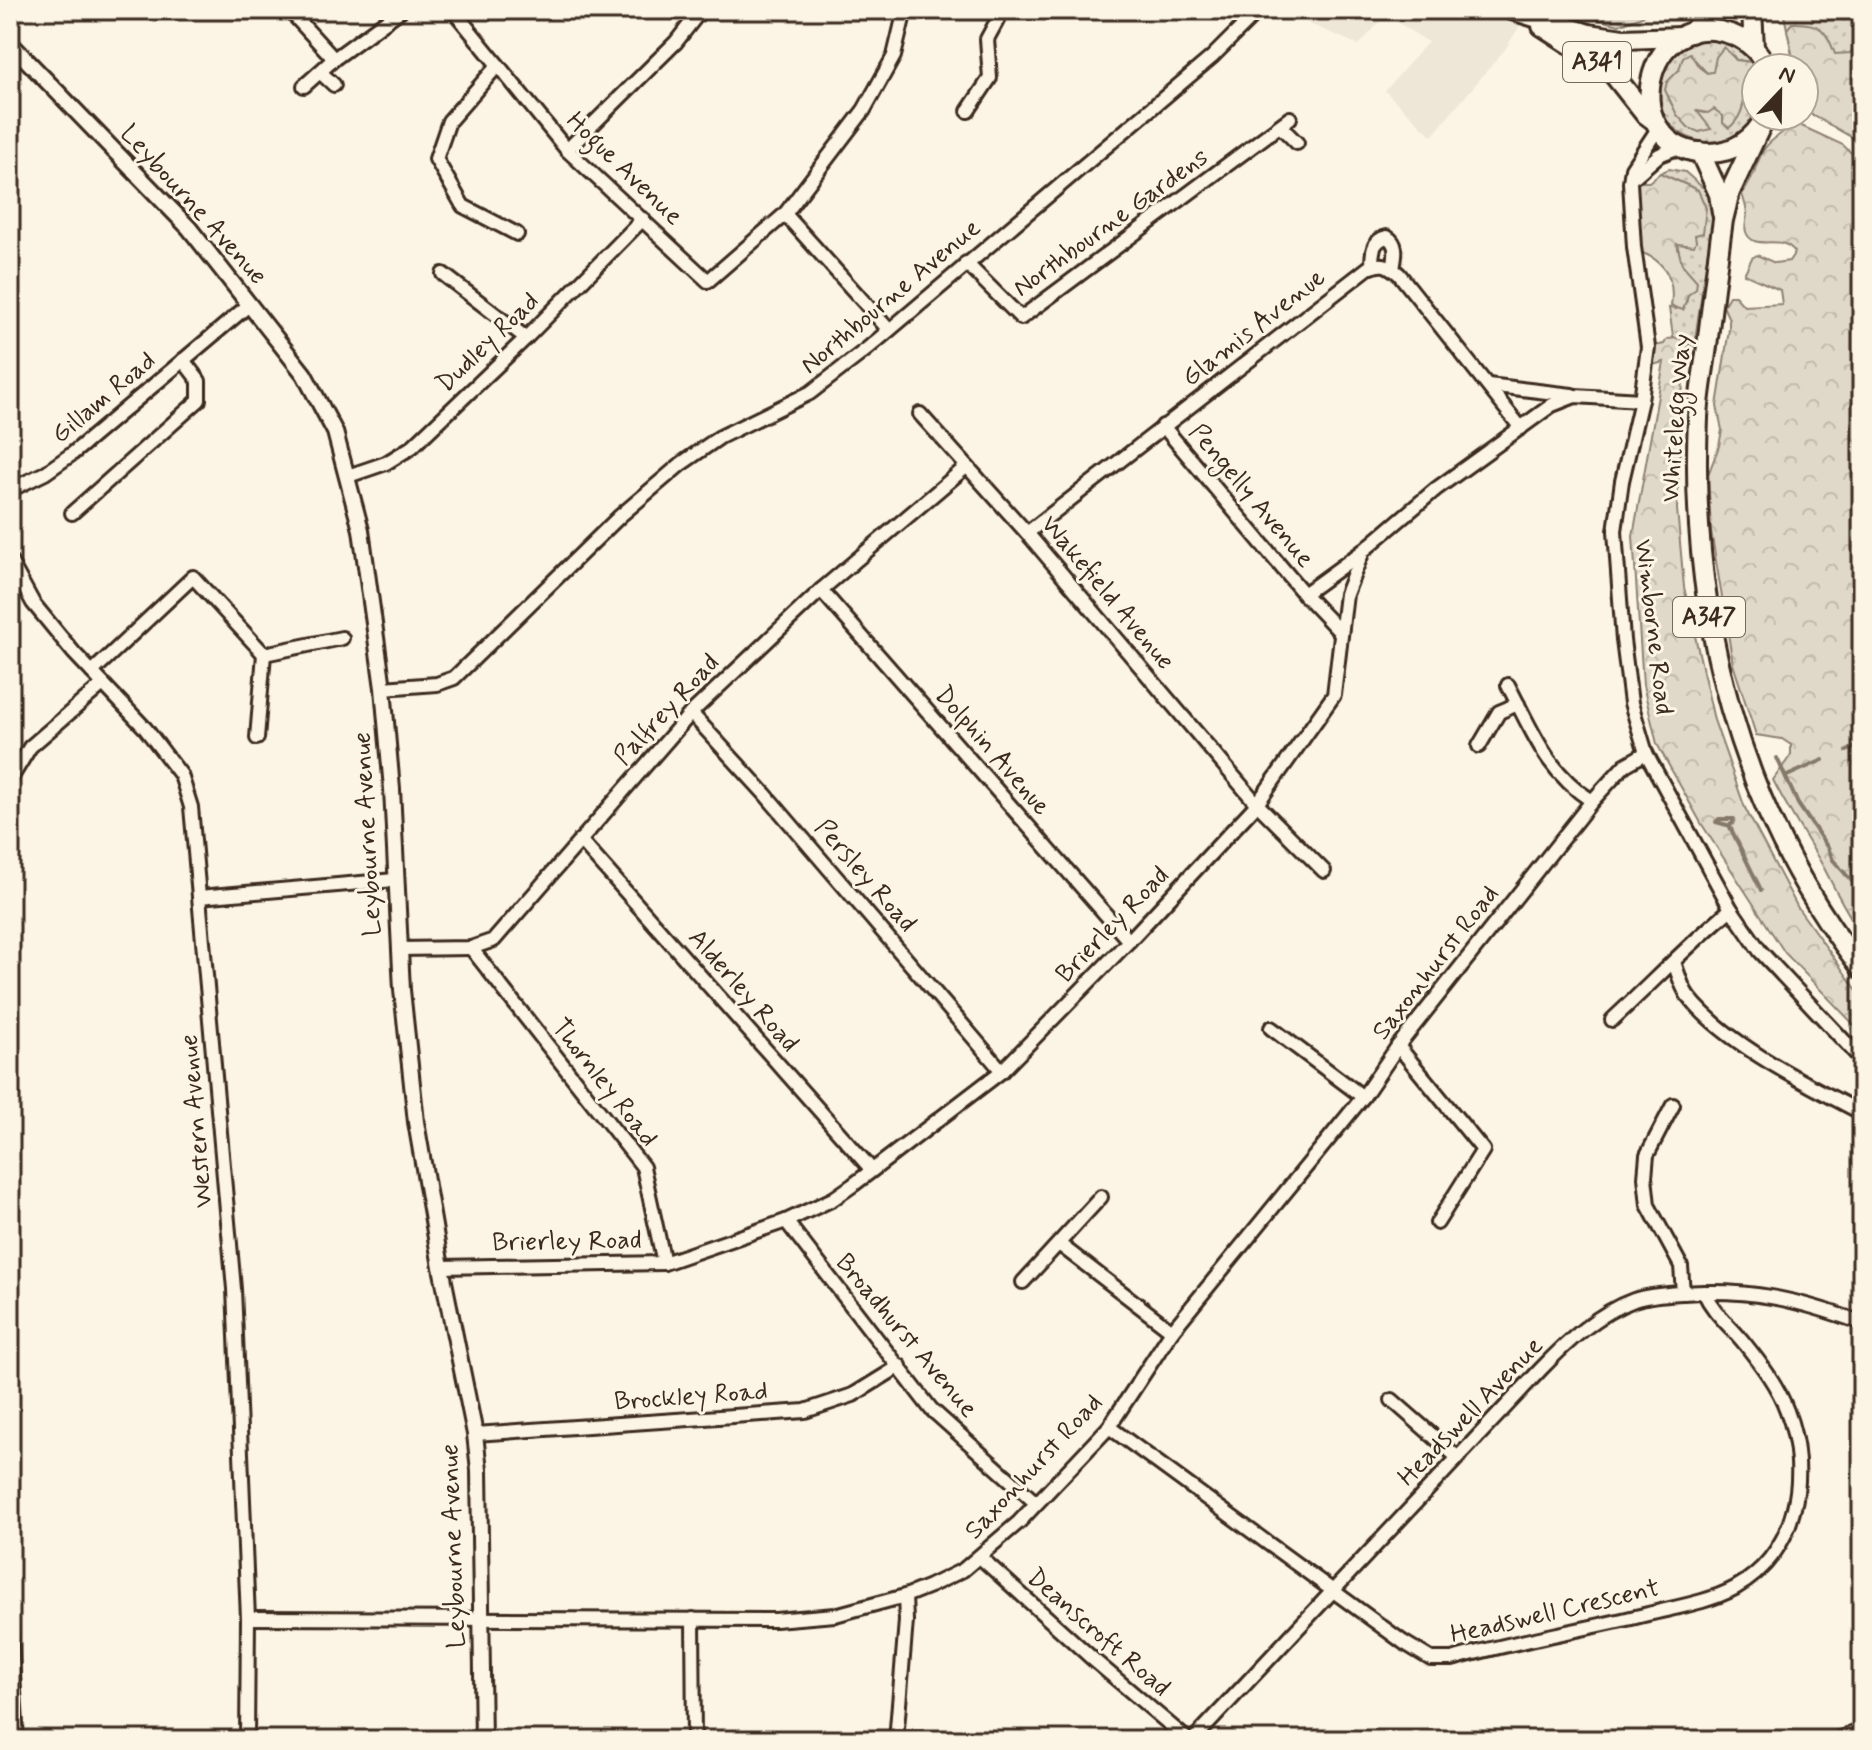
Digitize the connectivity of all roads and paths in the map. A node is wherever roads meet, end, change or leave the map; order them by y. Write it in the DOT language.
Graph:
graph roads {
  1 [pos="289,10"];
  2 [pos="401,10"];
  3 [pos="453,10"];
  4 [pos="701,10"];
  5 [pos="905,10"];
  6 [pos="998,10"];
  7 [pos="1254,10"];
  8 [pos="1711,10"];
  9 [pos="1752,10"];
  10 [pos="1519,13"];
  11 [pos="1686,35"];
  12 [pos="10,43"];
  13 [pos="1754,48"];
  14 [pos="1757,52"];
  15 [pos="334,59"];
  16 [pos="498,65"];
  17 [pos="320,72"];
  18 [pos="334,85"];
  19 [pos="304,86"];
  20 [pos="968,111"];
  21 [pos="1658,124"];
  22 [pos="1755,132"];
  23 [pos="1758,132"];
  24 [pos="1297,143"];
  25 [pos="1691,149"];
  26 [pos="567,150"];
  27 [pos="1630,182"];
  28 [pos="785,214"];
  29 [pos="643,219"];
  30 [pos="1723,220"];
  31 [pos="517,234"];
  32 [pos="966,263"];
  33 [pos="1372,267"];
  34 [pos="1393,269"];
  35 [pos="443,274"];
  36 [pos="250,304"];
  37 [pos="889,330"];
  38 [pos="526,338"];
  39 [pos="183,360"];
  40 [pos="1488,385"];
  41 [pos="1575,396"];
  42 [pos="1641,400"];
  43 [pos="920,414"];
  44 [pos="1163,426"];
  45 [pos="1521,428"];
  46 [pos="966,467"];
  47 [pos="348,476"];
  48 [pos="10,490"];
  49 [pos="72,513"];
  50 [pos="1027,533"];
  51 [pos="1363,551"];
  52 [pos="10,561"];
  53 [pos="821,590"];
  54 [pos="1304,594"];
  55 [pos="1341,633"];
  56 [pos="342,638"];
  57 [pos="264,654"];
  58 [pos="92,672"];
  59 [pos="103,684"];
  60 [pos="1508,685"];
  61 [pos="383,688"];
  62 [pos="1518,704"];
  63 [pos="691,713"];
  64 [pos="257,738"];
  65 [pos="1479,746"];
  66 [pos="1646,753"];
  67 [pos="10,780"];
  68 [pos="1592,801"];
  69 [pos="1257,804"];
  70 [pos="580,840"];
  71 [pos="1324,871"];
  72 [pos="395,880"];
  73 [pos="199,897"];
  74 [pos="1731,909"];
  75 [pos="1129,941"];
  76 [pos="471,948"];
  77 [pos="399,949"];
  78 [pos="1674,962"];
  79 [pos="1862,969"];
  80 [pos="1612,1020"];
  81 [pos="1271,1028"];
  82 [pos="1398,1046"];
  83 [pos="1862,1060"];
  84 [pos="1002,1071"];
  85 [pos="1363,1097"];
  86 [pos="1673,1105"];
  87 [pos="1862,1113"];
  88 [pos="872,1170"];
  89 [pos="1101,1197"];
  90 [pos="786,1221"];
  91 [pos="1437,1223"];
  92 [pos="1059,1244"];
  93 [pos="664,1263"];
  94 [pos="441,1267"];
  95 [pos="1023,1282"];
  96 [pos="1704,1292"];
  97 [pos="1683,1293"];
  98 [pos="1862,1323"];
  99 [pos="1172,1331"];
  100 [pos="900,1366"];
  101 [pos="1392,1400"];
  102 [pos="1109,1427"];
  103 [pos="475,1434"];
  104 [pos="1457,1457"];
  105 [pos="1036,1503"];
  106 [pos="980,1557"];
  107 [pos="1335,1591"];
  108 [pos="905,1596"];
  109 [pos="248,1618"];
  110 [pos="482,1619"];
  111 [pos="693,1619"];
  112 [pos="10,1626"];
  113 [pos="1862,1730"];
  114 [pos="17,1740"];
  115 [pos="247,1740"];
  116 [pos="483,1740"];
  117 [pos="694,1740"];
  118 [pos="896,1740"];
  119 [pos="1191,1740"];
  120 [pos="1835,1740"];
  1 -- 15 [label="street"];
  2 -- 15 [label="street"];
  3 -- 16 [label="street, Hogue Avenue"];
  4 -- 26 [label="street"];
  5 -- 28 [label="street"];
  6 -- 20 [label="street"];
  7 -- 32 [label="street, Northbourne Avenue"];
  8 -- 11 [label="main road"];
  9 -- 13 [label="main road"];
  10 -- 11 [label="main road, A341"];
  10 -- 21 [label="main road, A341"];
  11 -- 13 [label="main road"];
  11 -- 21 [label="main road"];
  12 -- 36 [label="street, Leybourne Avenue"];
  13 -- 14 [label="main road"];
  15 -- 17 [label="street"];
  16 -- 26 [label="street, Hogue Avenue"];
  16 -- 31 [label="street"];
  17 -- 18 [label="street"];
  17 -- 19 [label="street"];
  21 -- 25 [label="main road"];
  21 -- 27 [label="street, Wimborne Road"];
  22 -- 25 [label="main road"];
  23 -- 30 [label="main road, Whitelegg Way / A347"];
  24 -- 32 [label="street, Northbourne Gardens"];
  25 -- 27 [label="street"];
  25 -- 30 [label="main road, Whitelegg Way / A347"];
  26 -- 29 [label="street, Hogue Avenue"];
  27 -- 42 [label="street, Wimborne Road"];
  28 -- 29 [label="street, Hogue Avenue"];
  28 -- 37 [label="street"];
  29 -- 38 [label="street, Dudley Road"];
  30 -- 79 [label="main road, Whitelegg Way / A347"];
  32 -- 37 [label="street, Northbourne Avenue"];
  33 -- 34 [label="street"];
  33 -- 34 [label="street"];
  33 -- 44 [label="street, Glamis Avenue"];
  34 -- 40 [label="street"];
  35 -- 38 [label="street"];
  36 -- 39 [label="street, Gillam Road"];
  36 -- 47 [label="street, Leybourne Avenue"];
  37 -- 61 [label="street, Northbourne Avenue"];
  38 -- 47 [label="street, Dudley Road"];
  39 -- 48 [label="street, Gillam Road"];
  39 -- 49 [label="street, Gillam Road"];
  40 -- 41 [label="street"];
  40 -- 45 [label="street"];
  41 -- 42 [label="street"];
  41 -- 45 [label="street, Brierley Road"];
  42 -- 66 [label="street, Wimborne Road"];
  43 -- 46 [label="street, Wakefield Avenue"];
  44 -- 50 [label="street, Glamis Avenue"];
  44 -- 54 [label="street, Pengelly Avenue"];
  45 -- 51 [label="street, Brierley Road"];
  46 -- 50 [label="street, Wakefield Avenue"];
  46 -- 53 [label="street, Palfrey Road"];
  47 -- 61 [label="street, Leybourne Avenue"];
  50 -- 69 [label="street, Wakefield Avenue"];
  51 -- 54 [label="street, Pengelly Avenue"];
  51 -- 55 [label="street, Brierley Road"];
  52 -- 58 [label="street, Western Avenue"];
  53 -- 63 [label="street, Palfrey Road"];
  53 -- 75 [label="street, Dolphin Avenue"];
  54 -- 55 [label="street, Pengelly Avenue"];
  55 -- 69 [label="street, Brierley Road"];
  56 -- 57 [label="street"];
  57 -- 58 [label="street"];
  57 -- 64 [label="street"];
  58 -- 59 [label="street, Western Avenue"];
  59 -- 67 [label="street"];
  59 -- 73 [label="street, Western Avenue"];
  60 -- 62 [label="street"];
  61 -- 72 [label="street, Leybourne Avenue"];
  62 -- 65 [label="street"];
  62 -- 68 [label="street"];
  63 -- 70 [label="street, Palfrey Road"];
  63 -- 84 [label="street, Persley Road"];
  66 -- 68 [label="street, Saxonhurst Road"];
  66 -- 74 [label="street, Wimborne Road"];
  68 -- 82 [label="street, Saxonhurst Road"];
  69 -- 71 [label="street, Wakefield Avenue"];
  69 -- 75 [label="street, Brierley Road"];
  70 -- 76 [label="street, Palfrey Road"];
  70 -- 88 [label="street, Alderley Road"];
  72 -- 73 [label="street"];
  72 -- 77 [label="street, Leybourne Avenue"];
  73 -- 109 [label="street, Western Avenue"];
  74 -- 78 [label="street"];
  74 -- 83 [label="street, Wimborne Road"];
  75 -- 84 [label="street, Brierley Road"];
  76 -- 77 [label="street"];
  76 -- 93 [label="street, Thornley Road"];
  77 -- 94 [label="street, Leybourne Avenue"];
  78 -- 80 [label="street"];
  78 -- 87 [label="street"];
  81 -- 85 [label="street"];
  82 -- 85 [label="street, Saxonhurst Road"];
  82 -- 91 [label="street"];
  84 -- 88 [label="street, Brierley Road"];
  85 -- 99 [label="street, Saxonhurst Road"];
  86 -- 97 [label="street"];
  88 -- 90 [label="street, Brierley Road"];
  89 -- 92 [label="street"];
  90 -- 93 [label="street, Brierley Road"];
  90 -- 100 [label="street, Broadhurst Avenue"];
  92 -- 95 [label="street"];
  92 -- 99 [label="street"];
  93 -- 94 [label="street, Brierley Road"];
  94 -- 103 [label="street, Leybourne Avenue"];
  96 -- 97 [label="street, Headswell Avenue"];
  96 -- 98 [label="street, Headswell Avenue"];
  96 -- 107 [label="street, Headswell Crescent"];
  97 -- 104 [label="street, Headswell Avenue"];
  99 -- 102 [label="street, Saxonhurst Road"];
  100 -- 103 [label="street, Brockley Road"];
  100 -- 105 [label="street, Broadhurst Avenue"];
  101 -- 104 [label="street"];
  102 -- 105 [label="street, Saxonhurst Road"];
  102 -- 107 [label="street, Headswell Crescent"];
  103 -- 110 [label="street, Leybourne Avenue"];
  104 -- 107 [label="street, Headswell Avenue"];
  105 -- 106 [label="street, Saxonhurst Road"];
  106 -- 108 [label="street, Saxonhurst Road"];
  106 -- 119 [label="street, Deanscroft Road"];
  107 -- 119 [label="street, Headswell Avenue"];
  108 -- 111 [label="street, Saxonhurst Road"];
  108 -- 118 [label="street"];
  109 -- 110 [label="street, Saxonhurst Road"];
  109 -- 115 [label="street, Western Avenue"];
  110 -- 111 [label="street, Saxonhurst Road"];
  110 -- 116 [label="street, Leybourne Avenue"];
  111 -- 117 [label="street"];
  112 -- 114 [label="street"];
  113 -- 120 [label="street"];
}
